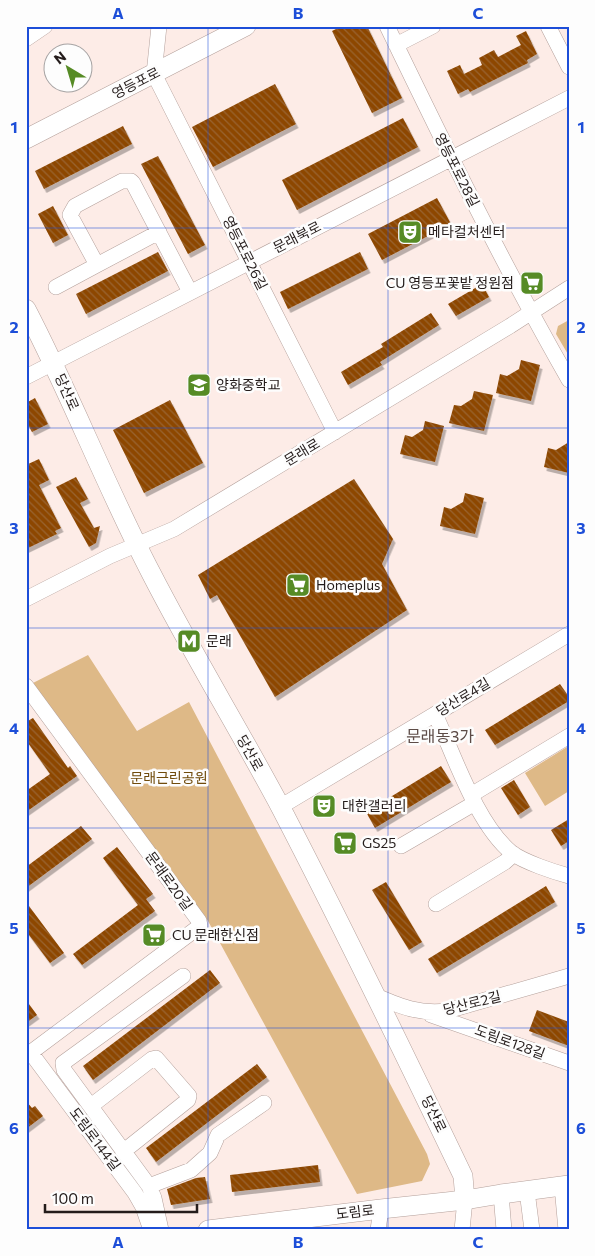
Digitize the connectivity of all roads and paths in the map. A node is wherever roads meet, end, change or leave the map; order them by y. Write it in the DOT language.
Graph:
graph roads {
  1 [pos="45,26"];
  2 [pos="159,26"];
  3 [pos="246,26"];
  4 [pos="387,26"];
  5 [pos="433,26"];
  6 [pos="548,26"];
  7 [pos="26,39"];
  8 [pos="396,45"];
  9 [pos="569,67"];
  10 [pos="154,74"];
  11 [pos="569,98"];
  12 [pos="26,139"];
  13 [pos="451,158"];
  14 [pos="159,232"];
  15 [pos="250,262"];
  16 [pos="97,265"];
  17 [pos="56,288"];
  18 [pos="569,288"];
  19 [pos="190,292"];
  20 [pos="26,308"];
  21 [pos="530,312"];
  22 [pos="54,362"];
  23 [pos="26,377"];
  24 [pos="569,380"];
  25 [pos="335,432"];
  26 [pos="137,545"];
  27 [pos="26,600"];
  28 [pos="569,634"];
  29 [pos="26,686"];
  30 [pos="435,714"];
  31 [pos="569,736"];
  32 [pos="473,799"];
  33 [pos="280,807"];
  34 [pos="401,846"];
  35 [pos="514,854"];
  36 [pos="569,876"];
  37 [pos="436,904"];
  38 [pos="183,976"];
  39 [pos="569,976"];
  40 [pos="376,996"];
  41 [pos="423,1012"];
  42 [pos="28,1054"];
  43 [pos="569,1063"];
  44 [pos="264,1102"];
  45 [pos="91,1106"];
  46 [pos="124,1151"];
  47 [pos="150,1186"];
  48 [pos="566,1186"];
  49 [pos="527,1191"];
  50 [pos="501,1194"];
  51 [pos="464,1200"];
  52 [pos="381,1209"];
  53 [pos="151,1230"];
  54 [pos="161,1230"];
  55 [pos="208,1230"];
  56 [pos="378,1230"];
  57 [pos="462,1230"];
  58 [pos="504,1230"];
  59 [pos="532,1230"];
  60 [pos="566,1230"];
  1 -- 7 [label="street"];
  2 -- 10 [label="street"];
  3 -- 10 [label="main road, 영등포로"];
  4 -- 8 [label="street, 영등포로28길"];
  5 -- 8 [label="street"];
  6 -- 9 [label="street"];
  8 -- 13 [label="street, 영등포로28길"];
  10 -- 12 [label="main road, 영등포로"];
  10 -- 15 [label="street, 영등포로26길"];
  11 -- 13 [label="street, 문래북로"];
  13 -- 15 [label="street, 문래북로"];
  13 -- 21 [label="street, 영등포로28길"];
  14 -- 16 [label="street"];
  14 -- 16 [label="street"];
  14 -- 19 [label="street"];
  15 -- 19 [label="street, 문래북로"];
  15 -- 25 [label="street, 영등포로26길"];
  16 -- 17 [label="street"];
  18 -- 21 [label="street, 문래로"];
  19 -- 22 [label="street, 문래북로"];
  20 -- 22 [label="main road, 당산로"];
  21 -- 24 [label="street, 영등포로28길"];
  21 -- 25 [label="street, 문래로"];
  22 -- 23 [label="street, 문래북로"];
  22 -- 26 [label="main road, 당산로"];
  25 -- 26 [label="street, 문래로"];
  26 -- 27 [label="street, 문래로"];
  26 -- 33 [label="main road, 당산로"];
  28 -- 30 [label="street, 당산로4길"];
  29 -- 42 [label="street, 문래로20길"];
  30 -- 32 [label="street"];
  30 -- 33 [label="street, 당산로4길"];
  31 -- 32 [label="street"];
  32 -- 34 [label="street"];
  32 -- 35 [label="street"];
  33 -- 40 [label="main road, 당산로"];
  35 -- 36 [label="street"];
  35 -- 37 [label="street"];
  38 -- 45 [label="street"];
  39 -- 41 [label="street, 당산로2길"];
  40 -- 41 [label="street, 당산로2길"];
  40 -- 51 [label="main road, 당산로"];
  41 -- 43 [label="street, 도림로128길"];
  42 -- 53 [label="street, 도림로144길"];
  44 -- 47 [label="street"];
  45 -- 46 [label="street"];
  45 -- 46 [label="street"];
  46 -- 47 [label="street"];
  47 -- 54 [label="street"];
  48 -- 49 [label="main road, 도림로"];
  48 -- 60 [label="street"];
  49 -- 50 [label="main road, 도림로"];
  49 -- 59 [label="street"];
  50 -- 51 [label="main road, 도림로"];
  50 -- 58 [label="street"];
  51 -- 52 [label="main road, 도림로"];
  51 -- 57 [label="street"];
  52 -- 55 [label="main road, 도림로"];
  52 -- 56 [label="street"];
}
